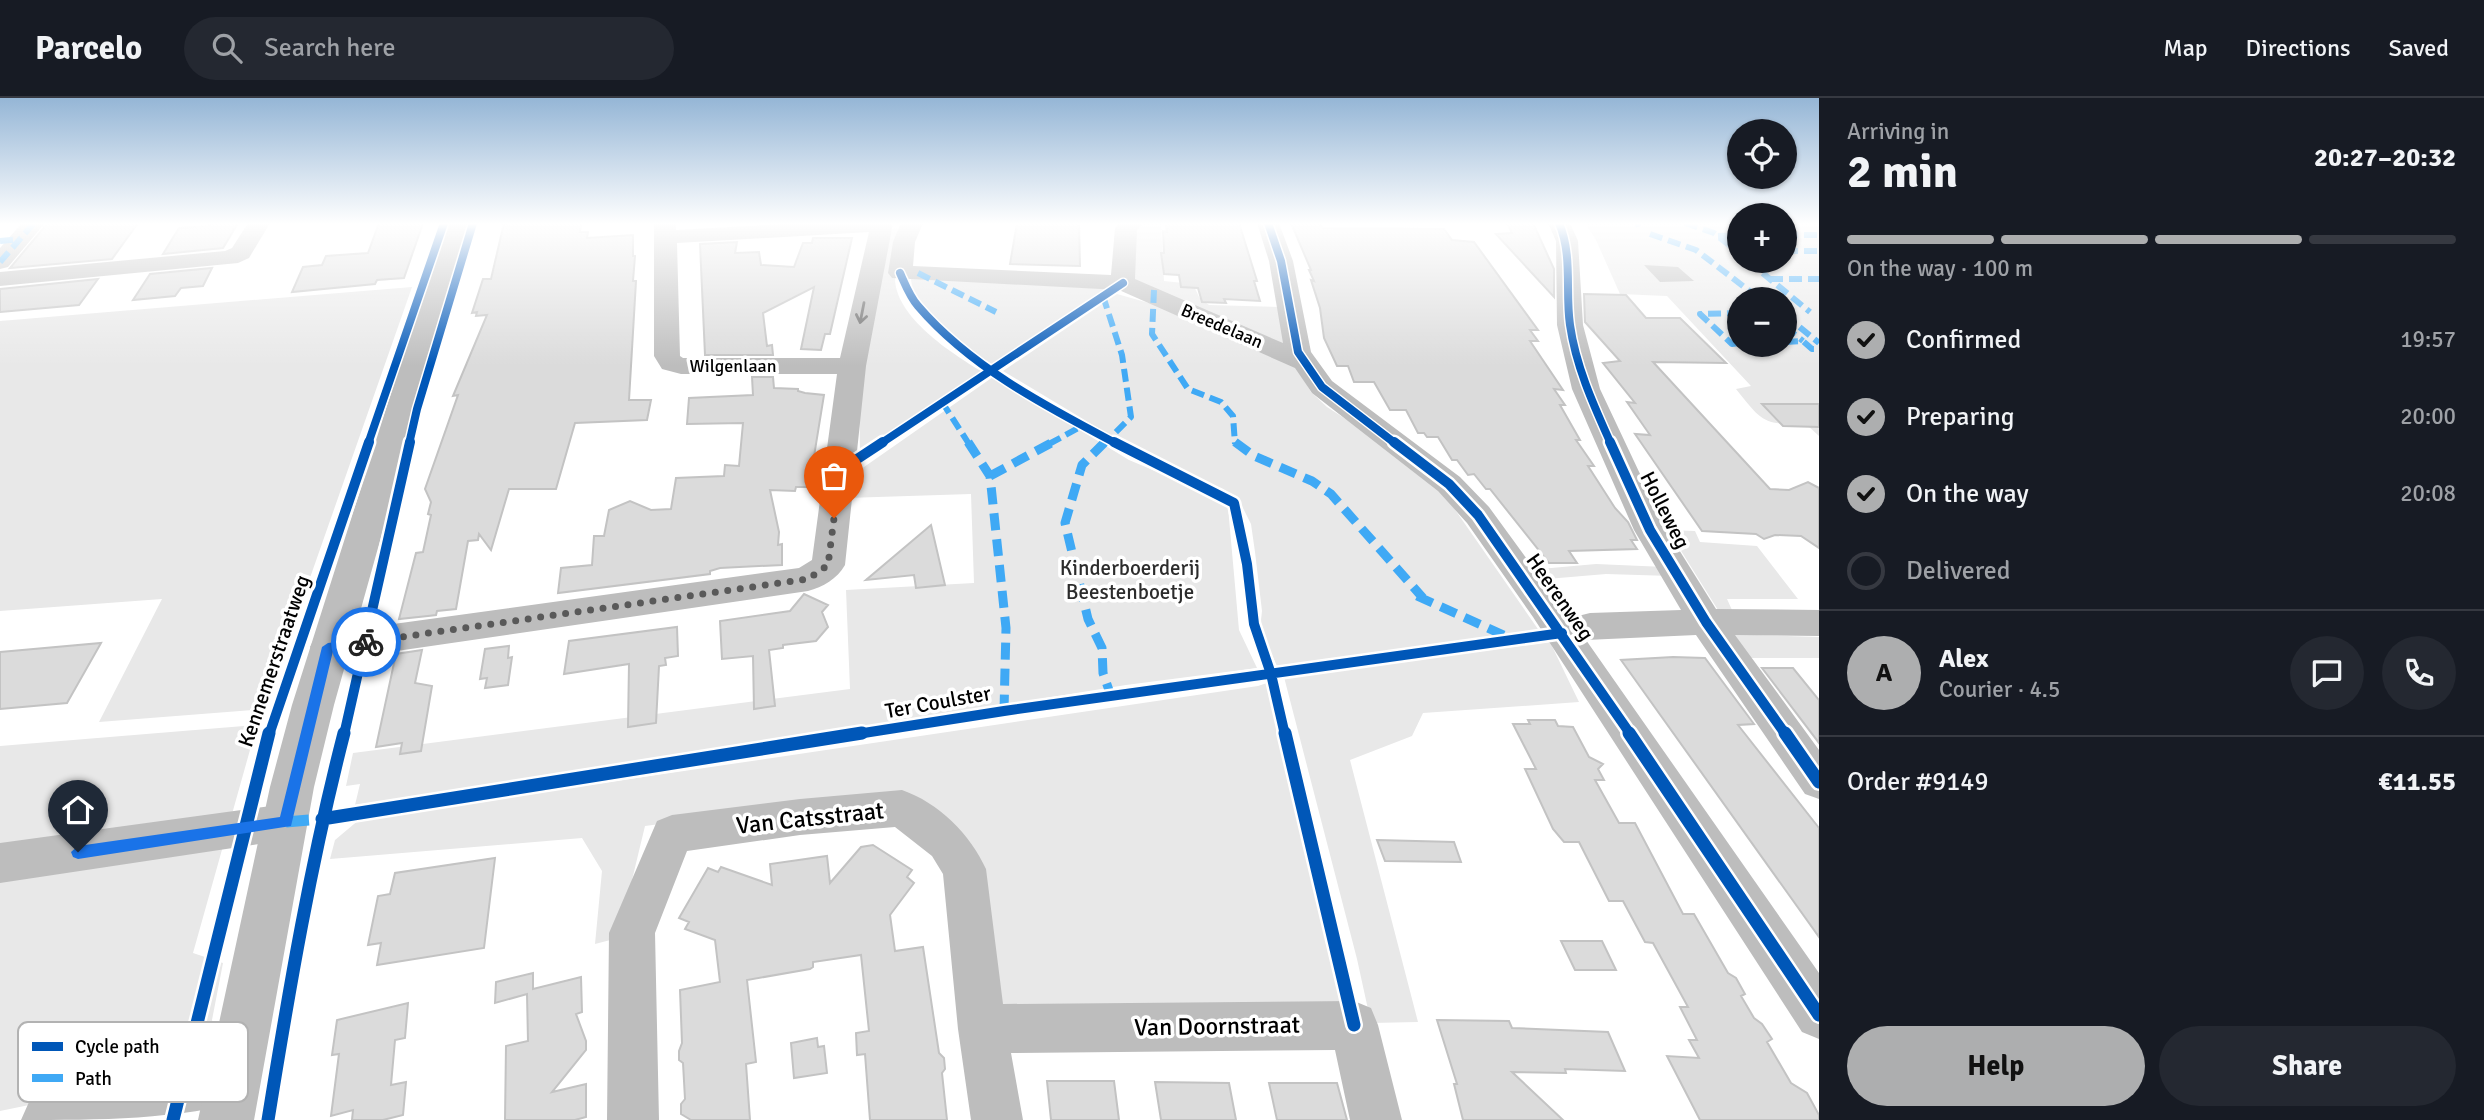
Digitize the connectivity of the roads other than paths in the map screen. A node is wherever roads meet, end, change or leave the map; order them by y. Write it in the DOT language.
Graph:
graph roads {
  1 [pos="93,271"];
  2 [pos="442,271"];
  3 [pos="666,271"];
  4 [pos="872,271"];
  5 [pos="900,271"];
  6 [pos="1124,271"];
  7 [pos="1282,271"];
  8 [pos="1568,271"];
  9 [pos="0,279"];
  10 [pos="1123,283"];
  11 [pos="1305,362"];
  12 [pos="852,366"];
  13 [pos="1706,622"];
  14 [pos="1819,623"];
  15 [pos="1562,633"];
  16 [pos="328,647"];
  17 [pos="1819,782"];
  18 [pos="286,822"];
  19 [pos="0,863"];
  20 [pos="1819,1015"];
  21 [pos="246,1022"];
  22 [pos="982,1029"];
  23 [pos="220,1102"];
  24 [pos="47,1120"];
  25 [pos="633,1120"];
  26 [pos="997,1120"];
  27 [pos="1376,1120"];
  1 -- 9 [label="street"];
  2 -- 16 [label="main road"];
  3 -- 12 [label="street, Wilgenlaan"];
  4 -- 12 [label="street, one-way"];
  5 -- 10 [label="street, Breedelaan"];
  6 -- 10 [label="street"];
  7 -- 11 [label="street, Heerenweg"];
  8 -- 13 [label="street, Holleweg"];
  10 -- 11 [label="street, Breedelaan"];
  11 -- 15 [label="street, Heerenweg"];
  12 -- 16 [label="street"];
  13 -- 14 [label="street"];
  13 -- 15 [label="street"];
  13 -- 17 [label="street, Holleweg"];
  15 -- 20 [label="street, Heerenweg"];
  16 -- 18 [label="main road"];
  18 -- 19 [label="street"];
  18 -- 21 [label="main road"];
  22 -- 25 [label="street, Van Catsstraat"];
  22 -- 26 [label="street, Van Catsstraat"];
  22 -- 27 [label="street, Van Doornstraat"];
  23 -- 24 [label="street"];
}
